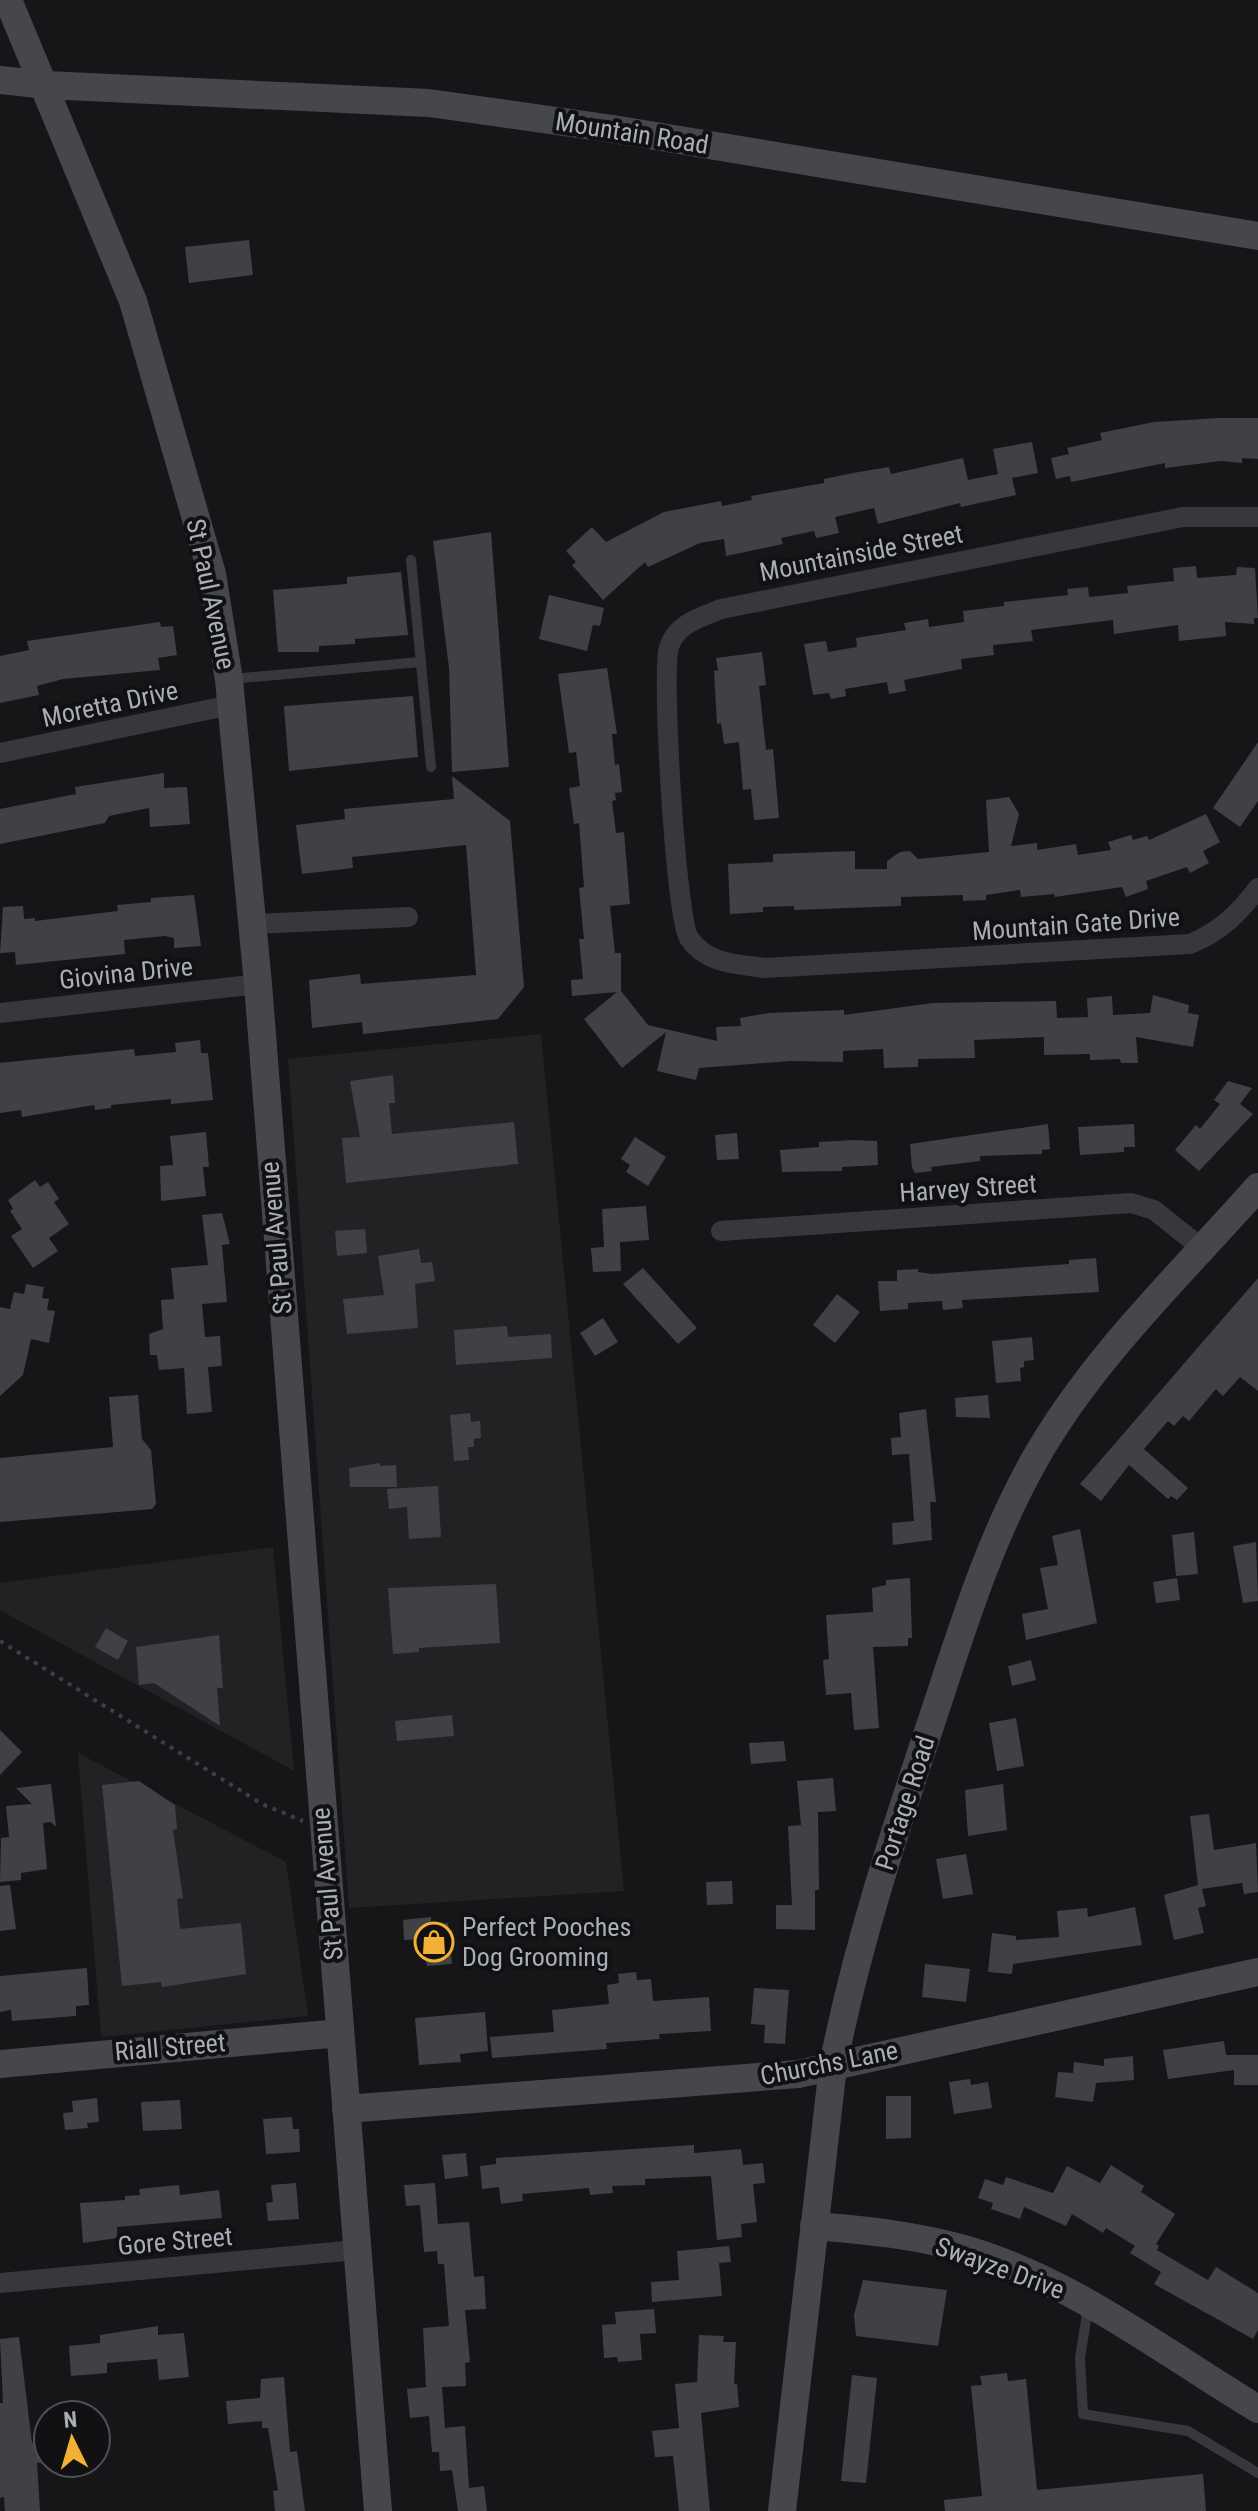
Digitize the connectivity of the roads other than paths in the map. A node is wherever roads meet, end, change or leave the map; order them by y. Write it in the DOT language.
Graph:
graph roads {
  1 [pos="8,0"];
  2 [pos="0,80"];
  3 [pos="46,85"];
  4 [pos="1258,236"];
  5 [pos="1258,517"];
  6 [pos="411,560"];
  7 [pos="420,662"];
  8 [pos="230,692"];
  9 [pos="0,753"];
  10 [pos="431,767"];
  11 [pos="1258,888"];
  12 [pos="408,917"];
  13 [pos="252,924"];
  14 [pos="877,961"];
  15 [pos="258,984"];
  16 [pos="0,1013"];
  17 [pos="1258,1187"];
  18 [pos="721,1231"];
  19 [pos="1203,1249"];
  20 [pos="1258,1972"];
  21 [pos="340,2033"];
  22 [pos="0,2064"];
  23 [pos="833,2066"];
  24 [pos="346,2109"];
  25 [pos="814,2226"];
  26 [pos="356,2250"];
  27 [pos="0,2283"];
  28 [pos="1089,2303"];
  29 [pos="1258,2409"];
  30 [pos="1258,2473"];
  31 [pos="378,2511"];
  32 [pos="782,2511"];
  1 -- 3 [label="street, St Paul Avenue"];
  2 -- 3 [label="street, Mountain Road"];
  3 -- 4 [label="street, Mountain Road"];
  3 -- 8 [label="street, St Paul Avenue"];
  5 -- 14 [label="street, Mountainside Street"];
  6 -- 7 [label="lane"];
  7 -- 8 [label="lane"];
  7 -- 10 [label="lane"];
  8 -- 9 [label="street, Moretta Drive"];
  8 -- 13 [label="street, St Paul Avenue"];
  11 -- 14 [label="street, Mountain Gate Drive"];
  12 -- 13 [label="street"];
  13 -- 15 [label="street, St Paul Avenue"];
  15 -- 16 [label="street, Giovina Drive"];
  15 -- 21 [label="street, St Paul Avenue"];
  17 -- 19 [label="street, Portage Road"];
  18 -- 19 [label="street, Harvey Street"];
  19 -- 23 [label="street, Portage Road"];
  20 -- 23 [label="street, Churchs Lane"];
  21 -- 22 [label="street, Riall Street"];
  21 -- 24 [label="street, St Paul Avenue"];
  23 -- 24 [label="street, Churchs Lane"];
  23 -- 25 [label="street, Portage Road"];
  24 -- 26 [label="street, St Paul Avenue"];
  25 -- 28 [label="street, Swayze Drive"];
  25 -- 32 [label="street, Portage Road"];
  26 -- 27 [label="street, Gore Street"];
  26 -- 31 [label="street, St Paul Avenue"];
  28 -- 29 [label="street, Swayze Drive"];
  28 -- 30 [label="lane"];
}
